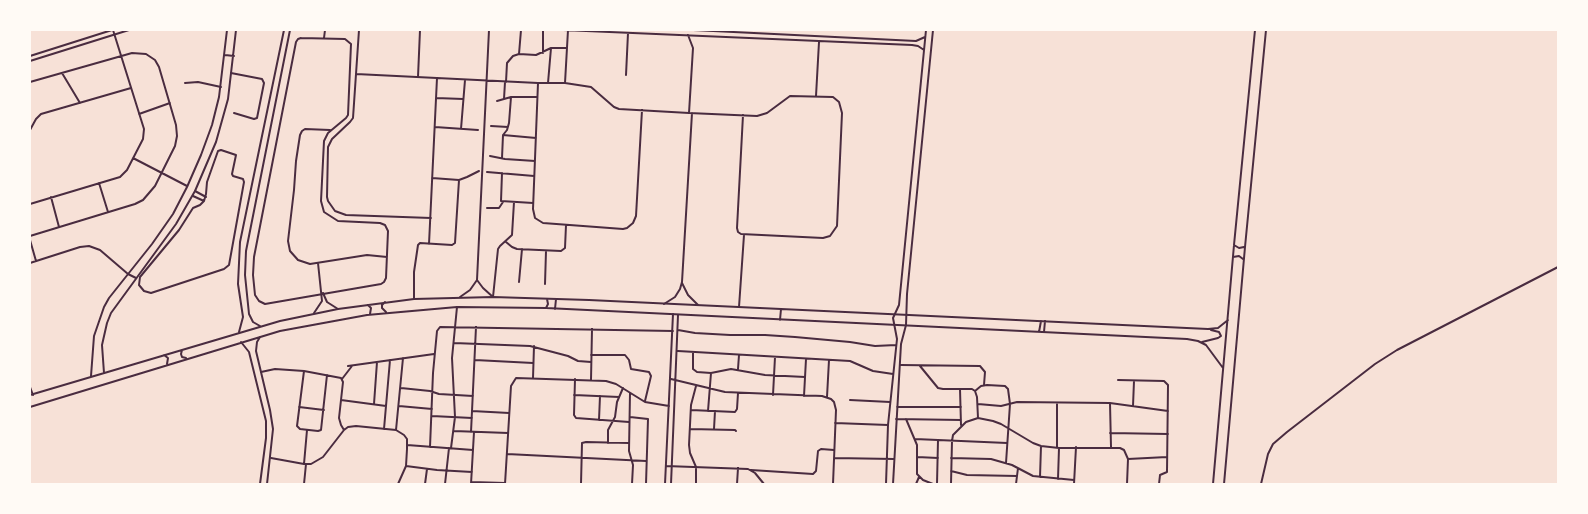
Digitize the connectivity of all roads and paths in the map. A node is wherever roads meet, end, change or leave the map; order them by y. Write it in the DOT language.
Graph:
graph roads {
  1 [pos="112,30"];
  2 [pos="130,30"];
  3 [pos="227,30"];
  4 [pos="236,30"];
  5 [pos="284,30"];
  6 [pos="290,30"];
  7 [pos="325,30"];
  8 [pos="359,30"];
  9 [pos="420,30"];
  10 [pos="489,30"];
  11 [pos="521,30"];
  12 [pos="543,30"];
  13 [pos="563,30"];
  14 [pos="568,30"];
  15 [pos="647,30"];
  16 [pos="693,30"];
  17 [pos="708,30"];
  18 [pos="926,30"];
  19 [pos="933,30"];
  20 [pos="1255,30"];
  21 [pos="1266,30"];
  22 [pos="723,31"];
  23 [pos="628,33"];
  24 [pos="647,34"];
  25 [pos="115,35"];
  26 [pos="688,36"];
  27 [pos="925,37"];
  28 [pos="324,38"];
  29 [pos="852,38"];
  30 [pos="819,42"];
  31 [pos="851,43"];
  32 [pos="551,48"];
  33 [pos="567,48"];
  34 [pos="924,50"];
  35 [pos="542,53"];
  36 [pos="519,54"];
  37 [pos="225,55"];
  38 [pos="30,56"];
  39 [pos="121,56"];
  40 [pos="234,56"];
  41 [pos="30,61"];
  42 [pos="62,73"];
  43 [pos="231,73"];
  44 [pos="356,74"];
  45 [pos="626,75"];
  46 [pos="274,77"];
  47 [pos="418,77"];
  48 [pos="437,78"];
  49 [pos="280,79"];
  50 [pos="465,80"];
  51 [pos="487,81"];
  52 [pos="30,82"];
  53 [pos="505,82"];
  54 [pos="538,83"];
  55 [pos="548,83"];
  56 [pos="565,83"];
  57 [pos="185,84"];
  58 [pos="221,87"];
  59 [pos="131,88"];
  60 [pos="816,96"];
  61 [pos="511,97"];
  62 [pos="538,97"];
  63 [pos="436,98"];
  64 [pos="463,99"];
  65 [pos="504,99"];
  66 [pos="497,101"];
  67 [pos="918,102"];
  68 [pos="80,103"];
  69 [pos="170,103"];
  70 [pos="926,103"];
  71 [pos="642,110"];
  72 [pos="234,113"];
  73 [pos="691,113"];
  74 [pos="139,114"];
  75 [pos="743,115"];
  76 [pos="491,126"];
  77 [pos="435,127"];
  78 [pos="508,127"];
  79 [pos="461,129"];
  80 [pos="30,130"];
  81 [pos="331,130"];
  82 [pos="478,130"];
  83 [pos="503,135"];
  84 [pos="536,138"];
  85 [pos="490,156"];
  86 [pos="133,158"];
  87 [pos="502,158"];
  88 [pos="535,161"];
  89 [pos="479,171"];
  90 [pos="487,172"];
  91 [pos="162,173"];
  92 [pos="502,173"];
  93 [pos="534,176"];
  94 [pos="432,178"];
  95 [pos="459,180"];
  96 [pos="99,183"];
  97 [pos="188,187"];
  98 [pos="195,191"];
  99 [pos="193,196"];
  100 [pos="51,197"];
  101 [pos="206,197"];
  102 [pos="204,201"];
  103 [pos="503,202"];
  104 [pos="514,202"];
  105 [pos="533,203"];
  106 [pos="30,204"];
  107 [pos="487,208"];
  108 [pos="108,212"];
  109 [pos="430,218"];
  110 [pos="566,225"];
  111 [pos="59,227"];
  112 [pos="744,234"];
  113 [pos="30,236"];
  114 [pos="30,240"];
  115 [pos="505,242"];
  116 [pos="429,244"];
  117 [pos="1234,245"];
  118 [pos="1245,247"];
  119 [pos="522,249"];
  120 [pos="546,250"];
  121 [pos="387,257"];
  122 [pos="1233,257"];
  123 [pos="1243,259"];
  124 [pos="36,261"];
  125 [pos="30,263"];
  126 [pos="318,263"];
  127 [pos="1558,267"];
  128 [pos="128,274"];
  129 [pos="136,278"];
  130 [pos="477,280"];
  131 [pos="519,282"];
  132 [pos="682,282"];
  133 [pos="544,284"];
  134 [pos="322,294"];
  135 [pos="460,297"];
  136 [pos="493,297"];
  137 [pos="414,299"];
  138 [pos="547,299"];
  139 [pos="556,299"];
  140 [pos="386,302"];
  141 [pos="664,304"];
  142 [pos="365,305"];
  143 [pos="699,305"];
  144 [pos="457,307"];
  145 [pos="739,307"];
  146 [pos="546,308"];
  147 [pos="338,309"];
  148 [pos="555,309"];
  149 [pos="781,309"];
  150 [pos="314,313"];
  151 [pos="386,313"];
  152 [pos="673,314"];
  153 [pos="678,314"];
  154 [pos="894,314"];
  155 [pos="906,314"];
  156 [pos="367,315"];
  157 [pos="780,320"];
  158 [pos="1228,320"];
  159 [pos="1040,321"];
  160 [pos="1045,321"];
  161 [pos="894,325"];
  162 [pos="261,326"];
  163 [pos="906,326"];
  164 [pos="455,327"];
  165 [pos="476,327"];
  166 [pos="592,330"];
  167 [pos="678,330"];
  168 [pos="1208,330"];
  169 [pos="673,331"];
  170 [pos="239,332"];
  171 [pos="1039,332"];
  172 [pos="1044,332"];
  173 [pos="261,336"];
  174 [pos="896,341"];
  175 [pos="241,342"];
  176 [pos="902,342"];
  177 [pos="1201,342"];
  178 [pos="454,343"];
  179 [pos="476,343"];
  180 [pos="896,345"];
  181 [pos="534,346"];
  182 [pos="183,349"];
  183 [pos="678,351"];
  184 [pos="694,352"];
  185 [pos="435,354"];
  186 [pos="591,354"];
  187 [pos="164,355"];
  188 [pos="739,355"];
  189 [pos="775,357"];
  190 [pos="188,358"];
  191 [pos="403,358"];
  192 [pos="806,359"];
  193 [pos="390,360"];
  194 [pos="475,360"];
  195 [pos="829,360"];
  196 [pos="377,362"];
  197 [pos="591,362"];
  198 [pos="533,363"];
  199 [pos="900,364"];
  200 [pos="167,365"];
  201 [pos="919,365"];
  202 [pos="348,366"];
  203 [pos="352,366"];
  204 [pos="1223,368"];
  205 [pos="738,369"];
  206 [pos="304,371"];
  207 [pos="261,372"];
  208 [pos="104,373"];
  209 [pos="255,373"];
  210 [pos="712,373"];
  211 [pos="893,374"];
  212 [pos="327,375"];
  213 [pos="92,376"];
  214 [pos="774,376"];
  215 [pos="805,377"];
  216 [pos="533,378"];
  217 [pos="342,379"];
  218 [pos="574,379"];
  219 [pos="670,379"];
  220 [pos="590,380"];
  221 [pos="1118,380"];
  222 [pos="1134,380"];
  223 [pos="676,381"];
  224 [pos="984,385"];
  225 [pos="696,386"];
  226 [pos="30,387"];
  227 [pos="401,388"];
  228 [pos="623,388"];
  229 [pos="710,389"];
  230 [pos="960,389"];
  231 [pos="433,391"];
  232 [pos="975,391"];
  233 [pos="630,393"];
  234 [pos="738,393"];
  235 [pos="31,395"];
  236 [pos="454,395"];
  237 [pos="574,395"];
  238 [pos="773,395"];
  239 [pos="473,396"];
  240 [pos="600,396"];
  241 [pos="804,396"];
  242 [pos="827,397"];
  243 [pos="619,398"];
  244 [pos="341,400"];
  245 [pos="850,400"];
  246 [pos="645,402"];
  247 [pos="890,402"];
  248 [pos="1057,403"];
  249 [pos="1110,403"];
  250 [pos="374,404"];
  251 [pos="978,404"];
  252 [pos="1010,404"];
  253 [pos="386,406"];
  254 [pos="399,406"];
  255 [pos="669,406"];
  256 [pos="897,406"];
  257 [pos="1133,406"];
  258 [pos="30,407"];
  259 [pos="299,407"];
  260 [pos="961,407"];
  261 [pos="432,409"];
  262 [pos="324,410"];
  263 [pos="472,410"];
  264 [pos="691,410"];
  265 [pos="708,411"];
  266 [pos="715,411"];
  267 [pos="1168,411"];
  268 [pos="509,413"];
  269 [pos="432,416"];
  270 [pos="455,417"];
  271 [pos="630,417"];
  272 [pos="472,418"];
  273 [pos="978,418"];
  274 [pos="896,419"];
  275 [pos="906,419"];
  276 [pos="599,420"];
  277 [pos="961,420"];
  278 [pos="613,421"];
  279 [pos="629,422"];
  280 [pos="835,423"];
  281 [pos="888,425"];
  282 [pos="961,425"];
  283 [pos="384,429"];
  284 [pos="690,429"];
  285 [pos="714,429"];
  286 [pos="1008,429"];
  287 [pos="308,430"];
  288 [pos="344,430"];
  289 [pos="396,430"];
  290 [pos="454,431"];
  291 [pos="736,431"];
  292 [pos="473,432"];
  293 [pos="508,433"];
  294 [pos="1110,433"];
  295 [pos="1168,434"];
  296 [pos="915,439"];
  297 [pos="938,440"];
  298 [pos="952,441"];
  299 [pos="608,443"];
  300 [pos="629,443"];
  301 [pos="1007,443"];
  302 [pos="407,445"];
  303 [pos="430,446"];
  304 [pos="1040,446"];
  305 [pos="1076,447"];
  306 [pos="1111,447"];
  307 [pos="450,448"];
  308 [pos="1058,448"];
  309 [pos="473,450"];
  310 [pos="834,450"];
  311 [pos="507,454"];
  312 [pos="917,457"];
  313 [pos="1168,457"];
  314 [pos="271,458"];
  315 [pos="581,458"];
  316 [pos="834,458"];
  317 [pos="938,458"];
  318 [pos="951,458"];
  319 [pos="886,459"];
  320 [pos="894,459"];
  321 [pos="1128,459"];
  322 [pos="632,460"];
  323 [pos="646,461"];
  324 [pos="1006,463"];
  325 [pos="305,464"];
  326 [pos="406,466"];
  327 [pos="666,466"];
  328 [pos="672,466"];
  329 [pos="696,466"];
  330 [pos="738,468"];
  331 [pos="1018,468"];
  332 [pos="427,469"];
  333 [pos="751,470"];
  334 [pos="446,471"];
  335 [pos="951,471"];
  336 [pos="472,472"];
  337 [pos="1017,476"];
  338 [pos="919,477"];
  339 [pos="1040,477"];
  340 [pos="1058,479"];
  341 [pos="1074,480"];
  342 [pos="472,483"];
  343 [pos="260,484"];
  344 [pos="267,484"];
  345 [pos="304,484"];
  346 [pos="398,484"];
  347 [pos="425,484"];
  348 [pos="445,484"];
  349 [pos="505,484"];
  350 [pos="581,484"];
  351 [pos="632,484"];
  352 [pos="646,484"];
  353 [pos="665,484"];
  354 [pos="671,484"];
  355 [pos="696,484"];
  356 [pos="737,484"];
  357 [pos="764,484"];
  358 [pos="833,484"];
  359 [pos="886,484"];
  360 [pos="893,484"];
  361 [pos="916,484"];
  362 [pos="933,484"];
  363 [pos="937,484"];
  364 [pos="951,484"];
  365 [pos="1016,484"];
  366 [pos="1074,484"];
  367 [pos="1127,484"];
  368 [pos="1159,484"];
  369 [pos="1213,484"];
  370 [pos="1224,484"];
  371 [pos="1261,484"];
  1 -- 25 [label="street"];
  1 -- 38 [label="street"];
  2 -- 25 [label="street"];
  3 -- 37 [label="street"];
  4 -- 40 [label="street"];
  5 -- 46 [label="street"];
  6 -- 49 [label="street"];
  7 -- 28 [label="street"];
  8 -- 44 [label="street"];
  9 -- 47 [label="street"];
  10 -- 51 [label="street"];
  11 -- 36 [label="street"];
  12 -- 35 [label="street"];
  13 -- 14 [label="street"];
  14 -- 23 [label="street"];
  14 -- 33 [label="street"];
  15 -- 24 [label="street"];
  16 -- 17 [label="street"];
  17 -- 22 [label="street"];
  18 -- 27 [label="street"];
  19 -- 70 [label="street"];
  20 -- 117 [label="street"];
  21 -- 118 [label="street"];
  22 -- 29 [label="street"];
  23 -- 24 [label="street"];
  23 -- 45 [label="street"];
  24 -- 26 [label="street"];
  25 -- 39 [label="street"];
  25 -- 41 [label="street"];
  26 -- 30 [label="street"];
  26 -- 73 [label="street"];
  27 -- 29 [label="street"];
  27 -- 34 [label="street"];
  28 -- 81 [label="street"];
  28 -- 134 [label="street"];
  29 -- 31 [label="street"];
  30 -- 31 [label="street"];
  30 -- 60 [label="street"];
  31 -- 34 [label="street"];
  32 -- 33 [label="street"];
  32 -- 35 [label="street"];
  32 -- 55 [label="street"];
  33 -- 56 [label="street"];
  34 -- 67 [label="street"];
  35 -- 36 [label="street"];
  36 -- 53 [label="street"];
  37 -- 40 [label="street"];
  37 -- 58 [label="street"];
  39 -- 42 [label="street"];
  39 -- 59 [label="street"];
  39 -- 69 [label="street"];
  40 -- 43 [label="street"];
  42 -- 52 [label="street"];
  42 -- 68 [label="street"];
  43 -- 72 [label="street"];
  43 -- 98 [label="street"];
  44 -- 47 [label="street"];
  44 -- 109 [label="street"];
  46 -- 49 [label="street"];
  46 -- 170 [label="street"];
  47 -- 48 [label="street"];
  48 -- 50 [label="street"];
  48 -- 63 [label="street"];
  49 -- 162 [label="street"];
  50 -- 51 [label="street"];
  50 -- 64 [label="street"];
  51 -- 53 [label="street"];
  51 -- 130 [label="street"];
  53 -- 54 [label="street"];
  53 -- 65 [label="street"];
  54 -- 55 [label="street"];
  54 -- 62 [label="street"];
  55 -- 56 [label="street"];
  56 -- 71 [label="street"];
  57 -- 58 [label="street"];
  58 -- 97 [label="street"];
  59 -- 68 [label="street"];
  59 -- 74 [label="street"];
  60 -- 75 [label="street"];
  60 -- 112 [label="street"];
  61 -- 62 [label="street"];
  61 -- 65 [label="street"];
  61 -- 78 [label="street"];
  62 -- 84 [label="street"];
  63 -- 64 [label="street"];
  63 -- 77 [label="street"];
  64 -- 79 [label="street"];
  65 -- 66 [label="street"];
  67 -- 70 [label="street"];
  67 -- 154 [label="street"];
  68 -- 80 [label="street"];
  69 -- 74 [label="street"];
  69 -- 91 [label="street"];
  70 -- 155 [label="street"];
  71 -- 73 [label="street"];
  71 -- 110 [label="street"];
  73 -- 75 [label="street"];
  73 -- 132 [label="street"];
  74 -- 86 [label="street"];
  75 -- 112 [label="street"];
  76 -- 78 [label="street"];
  77 -- 79 [label="street"];
  77 -- 94 [label="street"];
  78 -- 83 [label="street"];
  79 -- 82 [label="street"];
  81 -- 121 [label="street"];
  81 -- 126 [label="street"];
  83 -- 84 [label="street"];
  83 -- 87 [label="street"];
  84 -- 88 [label="street"];
  85 -- 87 [label="street"];
  86 -- 91 [label="street"];
  86 -- 96 [label="street"];
  87 -- 88 [label="street"];
  88 -- 93 [label="street"];
  89 -- 95 [label="street"];
  90 -- 92 [label="street"];
  91 -- 97 [label="street"];
  91 -- 108 [label="street"];
  92 -- 93 [label="street"];
  92 -- 103 [label="street"];
  93 -- 105 [label="street"];
  94 -- 95 [label="street"];
  94 -- 109 [label="street"];
  95 -- 116 [label="street"];
  96 -- 100 [label="street"];
  96 -- 108 [label="street"];
  97 -- 128 [label="street"];
  98 -- 99 [label="street"];
  98 -- 101 [label="street"];
  99 -- 102 [label="street"];
  99 -- 129 [label="street"];
  100 -- 106 [label="street"];
  100 -- 111 [label="street"];
  101 -- 102 [label="street"];
  101 -- 102 [label="street"];
  103 -- 104 [label="street"];
  103 -- 107 [label="street"];
  104 -- 105 [label="street"];
  104 -- 115 [label="street"];
  105 -- 110 [label="street"];
  108 -- 111 [label="street"];
  109 -- 116 [label="street"];
  110 -- 120 [label="street"];
  111 -- 113 [label="street"];
  112 -- 145 [label="street"];
  114 -- 124 [label="street"];
  115 -- 119 [label="street"];
  115 -- 136 [label="street"];
  116 -- 137 [label="street"];
  117 -- 118 [label="street"];
  117 -- 122 [label="street"];
  118 -- 123 [label="street"];
  119 -- 120 [label="street"];
  119 -- 131 [label="street"];
  120 -- 133 [label="street"];
  121 -- 126 [label="street"];
  121 -- 134 [label="street"];
  122 -- 123 [label="street"];
  122 -- 158 [label="street"];
  123 -- 370 [label="street"];
  124 -- 125 [label="street"];
  124 -- 128 [label="street"];
  126 -- 134 [label="street"];
  127 -- 371 [label="street"];
  128 -- 129 [label="street"];
  128 -- 213 [label="street"];
  129 -- 208 [label="street"];
  130 -- 135 [label="street"];
  130 -- 136 [label="street"];
  132 -- 141 [label="street"];
  132 -- 143 [label="street"];
  134 -- 147 [label="street"];
  134 -- 150 [label="street"];
  135 -- 136 [label="street"];
  135 -- 137 [label="street"];
  136 -- 138 [label="street"];
  137 -- 140 [label="street"];
  138 -- 139 [label="street"];
  138 -- 146 [label="street"];
  139 -- 141 [label="street"];
  139 -- 148 [label="street"];
  140 -- 142 [label="street"];
  140 -- 151 [label="street"];
  141 -- 143 [label="street"];
  142 -- 147 [label="street"];
  142 -- 156 [label="street"];
  143 -- 145 [label="street"];
  144 -- 146 [label="street"];
  144 -- 151 [label="street"];
  144 -- 164 [label="street"];
  145 -- 149 [label="street"];
  146 -- 148 [label="street"];
  147 -- 150 [label="street"];
  148 -- 152 [label="street"];
  149 -- 154 [label="street"];
  149 -- 157 [label="street"];
  150 -- 162 [label="street"];
  151 -- 156 [label="street"];
  152 -- 153 [label="street"];
  152 -- 169 [label="street"];
  153 -- 157 [label="street"];
  153 -- 167 [label="street"];
  154 -- 155 [label="street"];
  154 -- 161 [label="street"];
  155 -- 159 [label="street"];
  155 -- 163 [label="street"];
  156 -- 173 [label="street"];
  157 -- 161 [label="street"];
  158 -- 168 [label="street"];
  158 -- 204 [label="street"];
  159 -- 160 [label="street"];
  159 -- 171 [label="street"];
  160 -- 168 [label="street"];
  160 -- 172 [label="street"];
  161 -- 163 [label="street"];
  161 -- 174 [label="street"];
  162 -- 170 [label="street"];
  163 -- 171 [label="street"];
  163 -- 176 [label="street"];
  164 -- 165 [label="street"];
  164 -- 178 [label="street"];
  164 -- 185 [label="street"];
  165 -- 166 [label="street"];
  165 -- 179 [label="street"];
  166 -- 169 [label="street"];
  166 -- 186 [label="street"];
  167 -- 180 [label="street"];
  167 -- 183 [label="street"];
  168 -- 177 [label="street"];
  169 -- 219 [label="street"];
  170 -- 182 [label="street"];
  171 -- 172 [label="street"];
  172 -- 177 [label="street"];
  173 -- 175 [label="street"];
  173 -- 207 [label="street"];
  174 -- 176 [label="street"];
  174 -- 180 [label="street"];
  175 -- 190 [label="street"];
  175 -- 209 [label="street"];
  176 -- 199 [label="street"];
  177 -- 204 [label="street"];
  178 -- 179 [label="street"];
  178 -- 236 [label="street"];
  179 -- 181 [label="street"];
  179 -- 194 [label="street"];
  180 -- 211 [label="street"];
  181 -- 197 [label="street"];
  181 -- 198 [label="street"];
  182 -- 187 [label="street"];
  182 -- 190 [label="street"];
  183 -- 184 [label="street"];
  183 -- 223 [label="street"];
  184 -- 188 [label="street"];
  184 -- 210 [label="street"];
  185 -- 191 [label="street"];
  185 -- 231 [label="street"];
  186 -- 197 [label="street"];
  186 -- 246 [label="street"];
  187 -- 200 [label="street"];
  187 -- 208 [label="street"];
  188 -- 189 [label="street"];
  188 -- 205 [label="street"];
  189 -- 192 [label="street"];
  189 -- 214 [label="street"];
  190 -- 200 [label="street"];
  191 -- 193 [label="street"];
  191 -- 227 [label="street"];
  192 -- 195 [label="street"];
  192 -- 215 [label="street"];
  193 -- 196 [label="street"];
  193 -- 253 [label="street"];
  194 -- 198 [label="street"];
  194 -- 239 [label="street"];
  195 -- 211 [label="street"];
  195 -- 242 [label="street"];
  196 -- 203 [label="street"];
  196 -- 250 [label="street"];
  197 -- 220 [label="street"];
  198 -- 216 [label="street"];
  199 -- 201 [label="street"];
  199 -- 256 [label="street"];
  200 -- 258 [label="street"];
  201 -- 224 [label="street"];
  201 -- 230 [label="street"];
  202 -- 203 [label="street"];
  203 -- 217 [label="street"];
  204 -- 369 [label="street"];
  205 -- 210 [label="street"];
  205 -- 214 [label="street"];
  206 -- 207 [label="street"];
  206 -- 212 [label="street"];
  206 -- 259 [label="street"];
  207 -- 209 [label="street"];
  207 -- 314 [label="street"];
  208 -- 213 [label="street"];
  209 -- 343 [label="street"];
  210 -- 229 [label="street"];
  211 -- 247 [label="street"];
  212 -- 217 [label="street"];
  212 -- 262 [label="street"];
  213 -- 235 [label="street"];
  214 -- 215 [label="street"];
  214 -- 238 [label="street"];
  215 -- 241 [label="street"];
  216 -- 218 [label="street"];
  216 -- 268 [label="street"];
  217 -- 244 [label="street"];
  218 -- 220 [label="street"];
  218 -- 237 [label="street"];
  219 -- 223 [label="street"];
  219 -- 255 [label="street"];
  220 -- 228 [label="street"];
  221 -- 222 [label="street"];
  222 -- 257 [label="street"];
  222 -- 267 [label="street"];
  223 -- 225 [label="street"];
  223 -- 328 [label="street"];
  224 -- 232 [label="street"];
  224 -- 252 [label="street"];
  225 -- 229 [label="street"];
  225 -- 264 [label="street"];
  226 -- 235 [label="street"];
  227 -- 231 [label="street"];
  227 -- 254 [label="street"];
  228 -- 233 [label="street"];
  228 -- 243 [label="street"];
  229 -- 234 [label="street"];
  229 -- 265 [label="street"];
  230 -- 232 [label="street"];
  230 -- 260 [label="street"];
  231 -- 236 [label="street"];
  231 -- 261 [label="street"];
  232 -- 251 [label="street"];
  233 -- 246 [label="street"];
  233 -- 271 [label="street"];
  234 -- 238 [label="street"];
  234 -- 266 [label="street"];
  236 -- 239 [label="street"];
  236 -- 270 [label="street"];
  237 -- 240 [label="street"];
  237 -- 276 [label="street"];
  238 -- 241 [label="street"];
  239 -- 263 [label="street"];
  240 -- 243 [label="street"];
  240 -- 276 [label="street"];
  241 -- 242 [label="street"];
  242 -- 280 [label="street"];
  243 -- 278 [label="street"];
  244 -- 250 [label="street"];
  244 -- 288 [label="street"];
  245 -- 247 [label="street"];
  246 -- 255 [label="street"];
  247 -- 281 [label="street"];
  248 -- 249 [label="street"];
  248 -- 252 [label="street"];
  248 -- 308 [label="street"];
  249 -- 257 [label="street"];
  249 -- 294 [label="street"];
  250 -- 253 [label="street"];
  251 -- 252 [label="street"];
  251 -- 273 [label="street"];
  252 -- 286 [label="street"];
  253 -- 283 [label="street"];
  254 -- 261 [label="street"];
  254 -- 289 [label="street"];
  255 -- 327 [label="street"];
  256 -- 260 [label="street"];
  256 -- 274 [label="street"];
  257 -- 267 [label="street"];
  259 -- 262 [label="street"];
  259 -- 287 [label="street"];
  260 -- 277 [label="street"];
  261 -- 269 [label="street"];
  262 -- 287 [label="street"];
  263 -- 268 [label="street"];
  263 -- 272 [label="street"];
  264 -- 265 [label="street"];
  264 -- 284 [label="street"];
  265 -- 266 [label="street"];
  266 -- 285 [label="street"];
  267 -- 295 [label="street"];
  268 -- 293 [label="street"];
  269 -- 270 [label="street"];
  269 -- 303 [label="street"];
  270 -- 272 [label="street"];
  270 -- 290 [label="street"];
  271 -- 279 [label="street"];
  271 -- 323 [label="street"];
  272 -- 292 [label="street"];
  273 -- 282 [label="street"];
  273 -- 286 [label="street"];
  274 -- 275 [label="street"];
  274 -- 320 [label="street"];
  275 -- 277 [label="street"];
  275 -- 296 [label="street"];
  276 -- 278 [label="street"];
  277 -- 282 [label="street"];
  278 -- 279 [label="street"];
  278 -- 299 [label="street"];
  279 -- 300 [label="street"];
  280 -- 281 [label="street"];
  280 -- 310 [label="street"];
  281 -- 319 [label="street"];
  282 -- 298 [label="street"];
  283 -- 288 [label="street"];
  283 -- 289 [label="street"];
  284 -- 285 [label="street"];
  284 -- 329 [label="street"];
  285 -- 291 [label="street"];
  286 -- 301 [label="street"];
  286 -- 304 [label="street"];
  287 -- 325 [label="street"];
  288 -- 325 [label="street"];
  289 -- 302 [label="street"];
  290 -- 292 [label="street"];
  290 -- 307 [label="street"];
  292 -- 293 [label="street"];
  292 -- 309 [label="street"];
  293 -- 311 [label="street"];
  294 -- 295 [label="street"];
  294 -- 306 [label="street"];
  295 -- 313 [label="street"];
  296 -- 297 [label="street"];
  296 -- 312 [label="street"];
  297 -- 298 [label="street"];
  297 -- 317 [label="street"];
  298 -- 301 [label="street"];
  298 -- 318 [label="street"];
  299 -- 300 [label="street"];
  299 -- 315 [label="street"];
  300 -- 322 [label="street"];
  301 -- 324 [label="street"];
  302 -- 303 [label="street"];
  302 -- 326 [label="street"];
  303 -- 307 [label="street"];
  304 -- 308 [label="street"];
  304 -- 339 [label="street"];
  305 -- 306 [label="street"];
  305 -- 308 [label="street"];
  305 -- 341 [label="street"];
  306 -- 321 [label="street"];
  307 -- 309 [label="street"];
  307 -- 334 [label="street"];
  308 -- 340 [label="street"];
  309 -- 336 [label="street"];
  310 -- 316 [label="street"];
  310 -- 333 [label="street"];
  311 -- 315 [label="street"];
  311 -- 349 [label="street"];
  312 -- 317 [label="street"];
  312 -- 338 [label="street"];
  313 -- 321 [label="street"];
  313 -- 368 [label="street"];
  314 -- 325 [label="street"];
  314 -- 344 [label="street"];
  315 -- 322 [label="street"];
  315 -- 350 [label="street"];
  316 -- 319 [label="street"];
  316 -- 358 [label="street"];
  317 -- 363 [label="street"];
  318 -- 324 [label="street"];
  318 -- 335 [label="street"];
  319 -- 320 [label="street"];
  319 -- 359 [label="street"];
  320 -- 360 [label="street"];
  321 -- 367 [label="street"];
  322 -- 323 [label="street"];
  322 -- 351 [label="street"];
  323 -- 352 [label="street"];
  324 -- 331 [label="street"];
  325 -- 345 [label="street"];
  326 -- 332 [label="street"];
  326 -- 346 [label="street"];
  327 -- 328 [label="street"];
  327 -- 353 [label="street"];
  328 -- 329 [label="street"];
  328 -- 354 [label="street"];
  329 -- 330 [label="street"];
  329 -- 355 [label="street"];
  330 -- 333 [label="street"];
  330 -- 356 [label="street"];
  331 -- 337 [label="street"];
  331 -- 339 [label="street"];
  332 -- 334 [label="street"];
  332 -- 347 [label="street"];
  333 -- 357 [label="street"];
  334 -- 336 [label="street"];
  334 -- 348 [label="street"];
  335 -- 337 [label="street"];
  335 -- 364 [label="street"];
  336 -- 342 [label="street"];
  337 -- 365 [label="street"];
  338 -- 361 [label="street"];
  338 -- 362 [label="street"];
  339 -- 340 [label="street"];
  340 -- 341 [label="street"];
  341 -- 366 [label="street"];
  342 -- 349 [label="street"];
}
